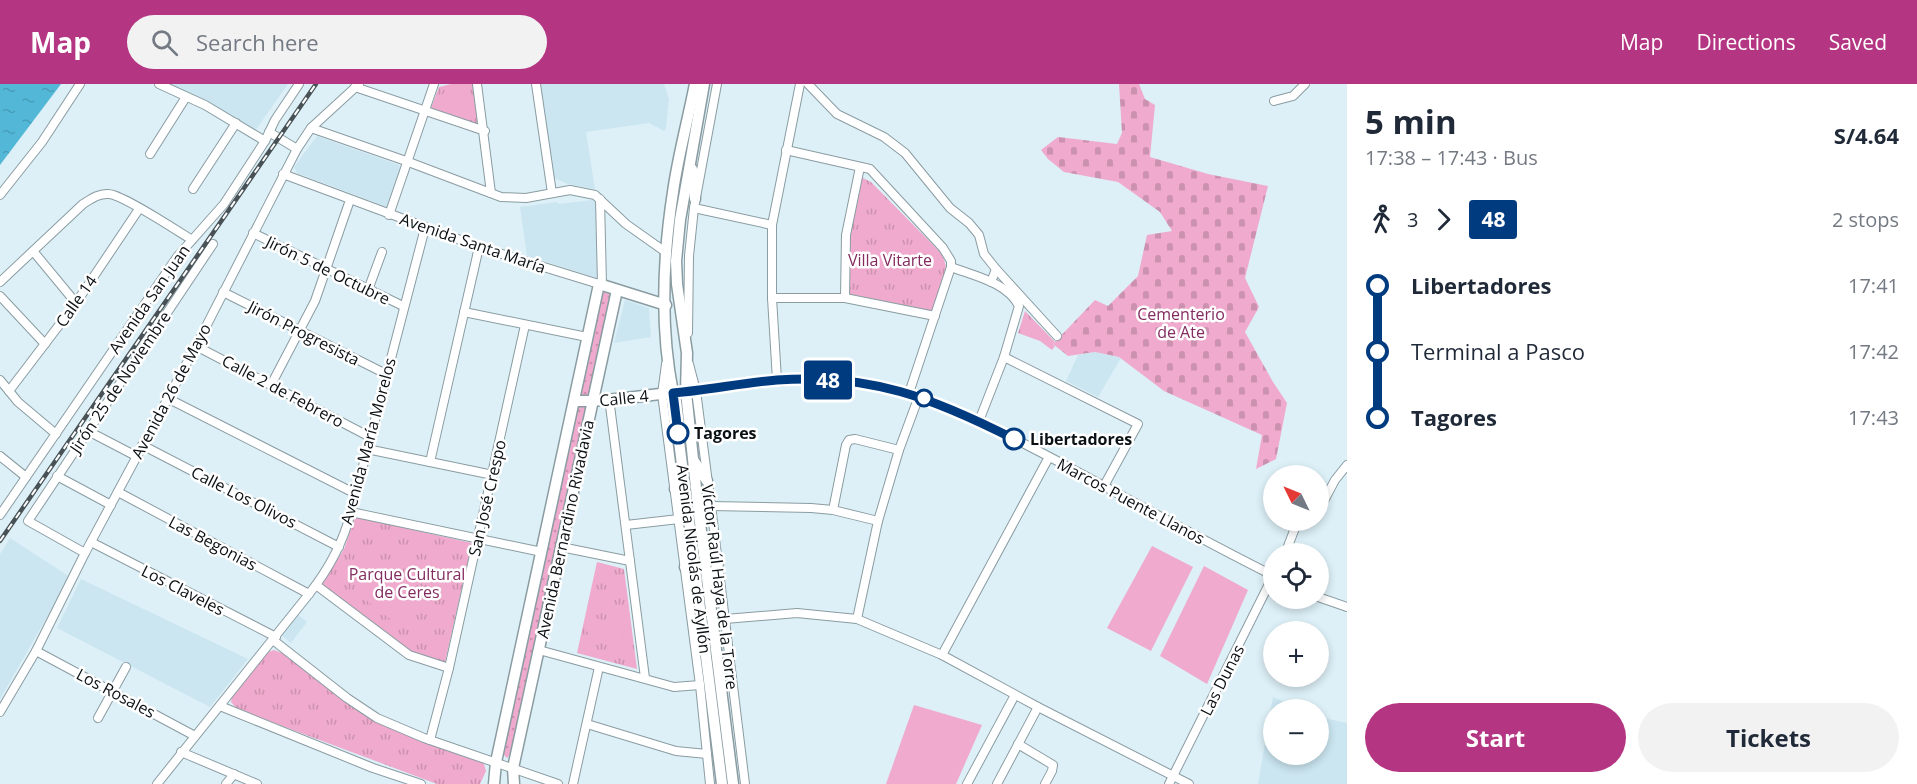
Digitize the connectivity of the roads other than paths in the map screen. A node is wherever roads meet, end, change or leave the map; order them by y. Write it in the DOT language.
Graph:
graph roads {
  1 [pos="80,84"];
  2 [pos="159,84"];
  3 [pos="299,84"];
  4 [pos="434,84"];
  5 [pos="477,84"];
  6 [pos="536,84"];
  7 [pos="695,84"];
  8 [pos="704,84"];
  9 [pos="717,84"];
  10 [pos="800,84"];
  11 [pos="808,84"];
  12 [pos="1305,84"];
  13 [pos="357,86"];
  14 [pos="186,97"];
  15 [pos="1274,101"];
  16 [pos="424,111"];
  17 [pos="236,123"];
  18 [pos="311,128"];
  19 [pos="485,131"];
  20 [pos="267,136"];
  21 [pos="297,149"];
  22 [pos="786,150"];
  23 [pos="150,154"];
  24 [pos="691,156"];
  25 [pos="406,161"];
  26 [pos="860,167"];
  27 [pos="283,174"];
  28 [pos="193,189"];
  29 [pos="491,193"];
  30 [pos="552,193"];
  31 [pos="0,195"];
  32 [pos="600,199"];
  33 [pos="350,200"];
  34 [pos="694,204"];
  35 [pos="139,209"];
  36 [pos="389,215"];
  37 [pos="772,225"];
  38 [pos="425,228"];
  39 [pos="253,233"];
  40 [pos="192,240"];
  41 [pos="213,244"];
  42 [pos="479,247"];
  43 [pos="33,251"];
  44 [pos="382,252"];
  45 [pos="667,253"];
  46 [pos="951,267"];
  47 [pos="996,269"];
  48 [pos="327,270"];
  49 [pos="0,282"];
  50 [pos="992,282"];
  51 [pos="601,285"];
  52 [pos="368,290"];
  53 [pos="617,290"];
  54 [pos="227,294"];
  55 [pos="0,296"];
  56 [pos="772,298"];
  57 [pos="845,298"];
  58 [pos="76,303"];
  59 [pos="666,305"];
  60 [pos="404,306"];
  61 [pos="464,312"];
  62 [pos="935,316"];
  63 [pos="525,325"];
  64 [pos="299,331"];
  65 [pos="1057,336"];
  66 [pos="587,337"];
  67 [pos="45,344"];
  68 [pos="196,346"];
  69 [pos="687,353"];
  70 [pos="1004,357"];
  71 [pos="386,374"];
  72 [pos="0,380"];
  73 [pos="777,380"];
  74 [pos="271,385"];
  75 [pos="9,391"];
  76 [pos="691,391"];
  77 [pos="667,393"];
  78 [pos="909,393"];
  79 [pos="919,396"];
  80 [pos="167,398"];
  81 [pos="609,398"];
  82 [pos="575,400"];
  83 [pos="593,401"];
  84 [pos="979,421"];
  85 [pos="88,431"];
  86 [pos="56,434"];
  87 [pos="370,437"];
  88 [pos="145,446"];
  89 [pos="367,449"];
  90 [pos="899,450"];
  91 [pos="0,456"];
  92 [pos="136,456"];
  93 [pos="1049,457"];
  94 [pos="693,460"];
  95 [pos="430,462"];
  96 [pos="681,463"];
  97 [pos="1347,465"];
  98 [pos="493,475"];
  99 [pos="57,476"];
  100 [pos="26,477"];
  101 [pos="707,481"];
  102 [pos="1104,486"];
  103 [pos="675,489"];
  104 [pos="1329,491"];
  105 [pos="118,492"];
  106 [pos="356,494"];
  107 [pos="111,505"];
  108 [pos="711,506"];
  109 [pos="833,510"];
  110 [pos="351,512"];
  111 [pos="0,515"];
  112 [pos="679,519"];
  113 [pos="878,521"];
  114 [pos="626,525"];
  115 [pos="477,539"];
  116 [pos="91,542"];
  117 [pos="339,547"];
  118 [pos="561,547"];
  119 [pos="542,552"];
  120 [pos="85,553"];
  121 [pos="630,561"];
  122 [pos="718,563"];
  123 [pos="685,567"];
  124 [pos="1263,571"];
  125 [pos="316,585"];
  126 [pos="703,590"];
  127 [pos="309,594"];
  128 [pos="1263,596"];
  129 [pos="1329,601"];
  130 [pos="1347,607"];
  131 [pos="725,619"];
  132 [pos="857,619"];
  133 [pos="274,639"];
  134 [pos="539,650"];
  135 [pos="36,651"];
  136 [pos="942,655"];
  137 [pos="126,667"];
  138 [pos="598,667"];
  139 [pos="449,668"];
  140 [pos="645,678"];
  141 [pos="700,685"];
  142 [pos="112,692"];
  143 [pos="1015,695"];
  144 [pos="220,706"];
  145 [pos="1038,707"];
  146 [pos="0,712"];
  147 [pos="98,718"];
  148 [pos="587,724"];
  149 [pos="195,735"];
  150 [pos="430,740"];
  151 [pos="1018,744"];
  152 [pos="181,752"];
  153 [pos="707,754"];
  154 [pos="496,762"];
  155 [pos="513,768"];
  156 [pos="234,774"];
  157 [pos="494,780"];
  158 [pos="1171,780"];
  159 [pos="517,783"];
  160 [pos="157,784"];
  161 [pos="226,784"];
  162 [pos="256,784"];
  163 [pos="421,784"];
  164 [pos="558,784"];
  165 [pos="573,784"];
  166 [pos="710,784"];
  167 [pos="722,784"];
  168 [pos="733,784"];
  169 [pos="745,784"];
  170 [pos="967,784"];
  171 [pos="997,784"];
  172 [pos="1045,784"];
  173 [pos="1189,784"];
  1 -- 31 [label="street"];
  2 -- 14 [label="street"];
  3 -- 20 [label="street, Avenida San Juan"];
  4 -- 16 [label="street"];
  5 -- 19 [label="street"];
  6 -- 30 [label="street"];
  7 -- 45 [label="main road, Avenida Nicolás de Ayllón"];
  8 -- 24 [label="main road, Avenida Nicolás de Ayllón"];
  9 -- 34 [label="street"];
  10 -- 22 [label="street"];
  11 -- 47 [label="street"];
  12 -- 15 [label="street"];
  13 -- 16 [label="street"];
  13 -- 18 [label="street, Avenida 26 de Mayo"];
  14 -- 17 [label="street"];
  14 -- 23 [label="street"];
  16 -- 19 [label="street"];
  16 -- 25 [label="street"];
  17 -- 20 [label="street"];
  17 -- 28 [label="street"];
  18 -- 21 [label="street, Avenida 26 de Mayo"];
  18 -- 25 [label="street"];
  19 -- 29 [label="street"];
  20 -- 21 [label="street"];
  20 -- 40 [label="street, Avenida San Juan"];
  21 -- 27 [label="street, Avenida 26 de Mayo"];
  22 -- 26 [label="street"];
  22 -- 37 [label="street"];
  24 -- 34 [label="main road"];
  24 -- 69 [label="main road, Avenida Nicolás de Ayllón"];
  25 -- 29 [label="street"];
  25 -- 36 [label="street"];
  26 -- 46 [label="street"];
  26 -- 57 [label="street"];
  27 -- 33 [label="street, Avenida Santa María"];
  27 -- 39 [label="street, Avenida 26 de Mayo"];
  29 -- 30 [label="street"];
  30 -- 32 [label="street"];
  32 -- 45 [label="street"];
  32 -- 51 [label="street"];
  33 -- 36 [label="street, Avenida Santa María"];
  33 -- 48 [label="street"];
  34 -- 37 [label="street"];
  34 -- 69 [label="street"];
  35 -- 40 [label="street"];
  35 -- 43 [label="street"];
  35 -- 58 [label="street, Calle 14"];
  36 -- 38 [label="street, Avenida Santa María"];
  37 -- 56 [label="street"];
  38 -- 42 [label="street, Avenida Santa María"];
  38 -- 60 [label="street, Avenida María Morelos"];
  39 -- 48 [label="street, Jirón 5 de Octubre"];
  39 -- 54 [label="street, Avenida 26 de Mayo"];
  40 -- 86 [label="street, Avenida San Juan"];
  41 -- 85 [label="street, Jirón 25 de Noviembre"];
  42 -- 51 [label="street, Avenida Santa María"];
  42 -- 61 [label="street"];
  43 -- 49 [label="street"];
  43 -- 58 [label="street"];
  44 -- 52 [label="street"];
  45 -- 59 [label="main road, Avenida Nicolás de Ayllón"];
  46 -- 50 [label="street"];
  46 -- 62 [label="street"];
  47 -- 50 [label="street"];
  47 -- 65 [label="street"];
  48 -- 52 [label="street, Jirón 5 de Octubre"];
  48 -- 64 [label="street"];
  50 -- 70 [label="street"];
  51 -- 53 [label="main road, Avenida Santa María"];
  51 -- 66 [label="main road, Avenida Bernardino Rivadavia"];
  52 -- 60 [label="street, Jirón 5 de Octubre"];
  53 -- 59 [label="main road, Avenida Santa María"];
  53 -- 83 [label="main road, Avenida Bernardino Rivadavia"];
  54 -- 64 [label="street, Jirón Progresista"];
  54 -- 68 [label="street, Avenida 26 de Mayo"];
  55 -- 67 [label="street"];
  56 -- 57 [label="street"];
  56 -- 73 [label="street"];
  57 -- 62 [label="street"];
  58 -- 67 [label="street, Calle 14"];
  59 -- 77 [label="main road, Avenida Nicolás de Ayllón"];
  60 -- 71 [label="street, Avenida María Morelos"];
  61 -- 63 [label="street"];
  61 -- 95 [label="street"];
  62 -- 78 [label="street"];
  63 -- 66 [label="street"];
  63 -- 98 [label="street, San José Crespo"];
  64 -- 71 [label="street, Jirón Progresista"];
  64 -- 74 [label="street"];
  66 -- 82 [label="main road, Avenida Bernardino Rivadavia"];
  67 -- 75 [label="street, Calle 14"];
  68 -- 74 [label="street, Calle 2 de Febrero"];
  68 -- 80 [label="street, Avenida 26 de Mayo"];
  69 -- 76 [label="main road, Avenida Nicolás de Ayllón"];
  70 -- 84 [label="street"];
  70 -- 102 [label="street"];
  71 -- 87 [label="street, Avenida María Morelos"];
  72 -- 75 [label="street"];
  73 -- 76 [label="street, Marcos Puente Llanos"];
  73 -- 78 [label="street, Marcos Puente Llanos"];
  74 -- 87 [label="street, Calle 2 de Febrero"];
  75 -- 86 [label="street"];
  76 -- 77 [label="main road, Marcos Puente Llanos"];
  76 -- 94 [label="main road, Avenida Nicolás de Ayllón"];
  76 -- 101 [label="street, Víctor Raúl Haya de la Torre"];
  77 -- 81 [label="main road, Calle 4"];
  77 -- 96 [label="main road, Avenida Nicolás de Ayllón"];
  77 -- 103 [label="street, Víctor Raúl Haya de la Torre"];
  78 -- 79 [label="street, Marcos Puente Llanos"];
  79 -- 84 [label="street, Marcos Puente Llanos"];
  79 -- 90 [label="street"];
  80 -- 88 [label="street, Avenida 26 de Mayo"];
  80 -- 106 [label="street"];
  81 -- 83 [label="main road, Calle 4"];
  81 -- 114 [label="street"];
  82 -- 83 [label="main road, Calle 4"];
  82 -- 119 [label="main road, Avenida Bernardino Rivadavia"];
  83 -- 118 [label="main road, Avenida Bernardino Rivadavia"];
  84 -- 93 [label="street, Marcos Puente Llanos"];
  85 -- 92 [label="street"];
  85 -- 99 [label="street, Jirón 25 de Noviembre"];
  86 -- 100 [label="street, Avenida San Juan"];
  87 -- 89 [label="street, Avenida María Morelos"];
  88 -- 92 [label="street, Avenida 26 de Mayo"];
  88 -- 117 [label="street, Calle Los Olivos"];
  89 -- 95 [label="street"];
  89 -- 106 [label="street, Avenida María Morelos"];
  90 -- 109 [label="street"];
  90 -- 113 [label="street"];
  91 -- 100 [label="street"];
  92 -- 105 [label="street, Avenida 26 de Mayo"];
  93 -- 102 [label="street, Marcos Puente Llanos"];
  93 -- 136 [label="street"];
  94 -- 101 [label="main road"];
  94 -- 126 [label="main road, Avenida Nicolás de Ayllón"];
  95 -- 98 [label="street"];
  96 -- 103 [label="main road"];
  96 -- 126 [label="main road, Avenida Nicolás de Ayllón"];
  97 -- 104 [label="street"];
  98 -- 115 [label="street, San José Crespo"];
  99 -- 107 [label="street"];
  99 -- 120 [label="street, Jirón 25 de Noviembre"];
  100 -- 111 [label="street, Avenida San Juan"];
  101 -- 108 [label="street, Víctor Raúl Haya de la Torre"];
  102 -- 124 [label="street, Marcos Puente Llanos"];
  103 -- 112 [label="street, Víctor Raúl Haya de la Torre"];
  105 -- 107 [label="street, Avenida 26 de Mayo"];
  105 -- 127 [label="street, Las Begonias"];
  106 -- 110 [label="street, Avenida María Morelos"];
  107 -- 116 [label="street, Avenida 26 de Mayo"];
  108 -- 109 [label="street"];
  108 -- 122 [label="street, Víctor Raúl Haya de la Torre"];
  109 -- 113 [label="street"];
  110 -- 115 [label="street"];
  110 -- 117 [label="street, Avenida María Morelos"];
  112 -- 114 [label="street"];
  112 -- 123 [label="street, Víctor Raúl Haya de la Torre"];
  113 -- 132 [label="street"];
  114 -- 121 [label="street"];
  115 -- 119 [label="street"];
  115 -- 139 [label="street, San José Crespo"];
  116 -- 120 [label="street, Avenida 26 de Mayo"];
  116 -- 133 [label="street, Los Claveles"];
  117 -- 125 [label="street, Avenida María Morelos"];
  118 -- 121 [label="street"];
  118 -- 134 [label="main road, Avenida Bernardino Rivadavia"];
  119 -- 154 [label="main road, Avenida Bernardino Rivadavia"];
  120 -- 135 [label="street, Avenida 26 de Mayo"];
  121 -- 140 [label="street"];
  122 -- 126 [label="main road"];
  122 -- 131 [label="street, Víctor Raúl Haya de la Torre"];
  123 -- 126 [label="main road"];
  123 -- 141 [label="street, Víctor Raúl Haya de la Torre"];
  125 -- 127 [label="street, Avenida María Morelos"];
  125 -- 139 [label="street"];
  126 -- 167 [label="main road, Avenida Nicolás de Ayllón"];
  126 -- 168 [label="main road, Avenida Nicolás de Ayllón"];
  127 -- 133 [label="street, Avenida María Morelos"];
  128 -- 158 [label="street, Las Dunas"];
  129 -- 130 [label="street"];
  131 -- 132 [label="street"];
  131 -- 169 [label="street, Víctor Raúl Haya de la Torre"];
  132 -- 136 [label="street"];
  133 -- 144 [label="street, Avenida María Morelos"];
  133 -- 150 [label="street, Los Claveles"];
  134 -- 138 [label="street"];
  134 -- 155 [label="main road, Avenida Bernardino Rivadavia"];
  135 -- 142 [label="street, Los Rosales"];
  135 -- 146 [label="street, Avenida 26 de Mayo"];
  136 -- 143 [label="street"];
  137 -- 142 [label="street"];
  138 -- 140 [label="street"];
  138 -- 148 [label="street"];
  139 -- 150 [label="street, San José Crespo"];
  140 -- 141 [label="street"];
  141 -- 153 [label="street, Víctor Raúl Haya de la Torre"];
  142 -- 147 [label="street"];
  142 -- 149 [label="street, Los Rosales"];
  143 -- 145 [label="street"];
  143 -- 170 [label="street"];
  144 -- 149 [label="street, Avenida María Morelos"];
  144 -- 163 [label="street"];
  145 -- 151 [label="street"];
  145 -- 158 [label="street"];
  148 -- 153 [label="street"];
  148 -- 165 [label="street"];
  149 -- 152 [label="street, Avenida María Morelos"];
  150 -- 154 [label="street, Los Claveles"];
  151 -- 171 [label="street"];
  151 -- 172 [label="street"];
  152 -- 156 [label="street"];
  152 -- 160 [label="street, Avenida María Morelos"];
  153 -- 166 [label="street, Víctor Raúl Haya de la Torre"];
  154 -- 155 [label="street, Los Claveles"];
  154 -- 157 [label="main road, Avenida Bernardino Rivadavia"];
  155 -- 159 [label="main road, Avenida Bernardino Rivadavia"];
  155 -- 164 [label="street, Los Claveles"];
  156 -- 161 [label="street"];
  156 -- 162 [label="street"];
  157 -- 159 [label="main road"];
  158 -- 173 [label="street"];
}
